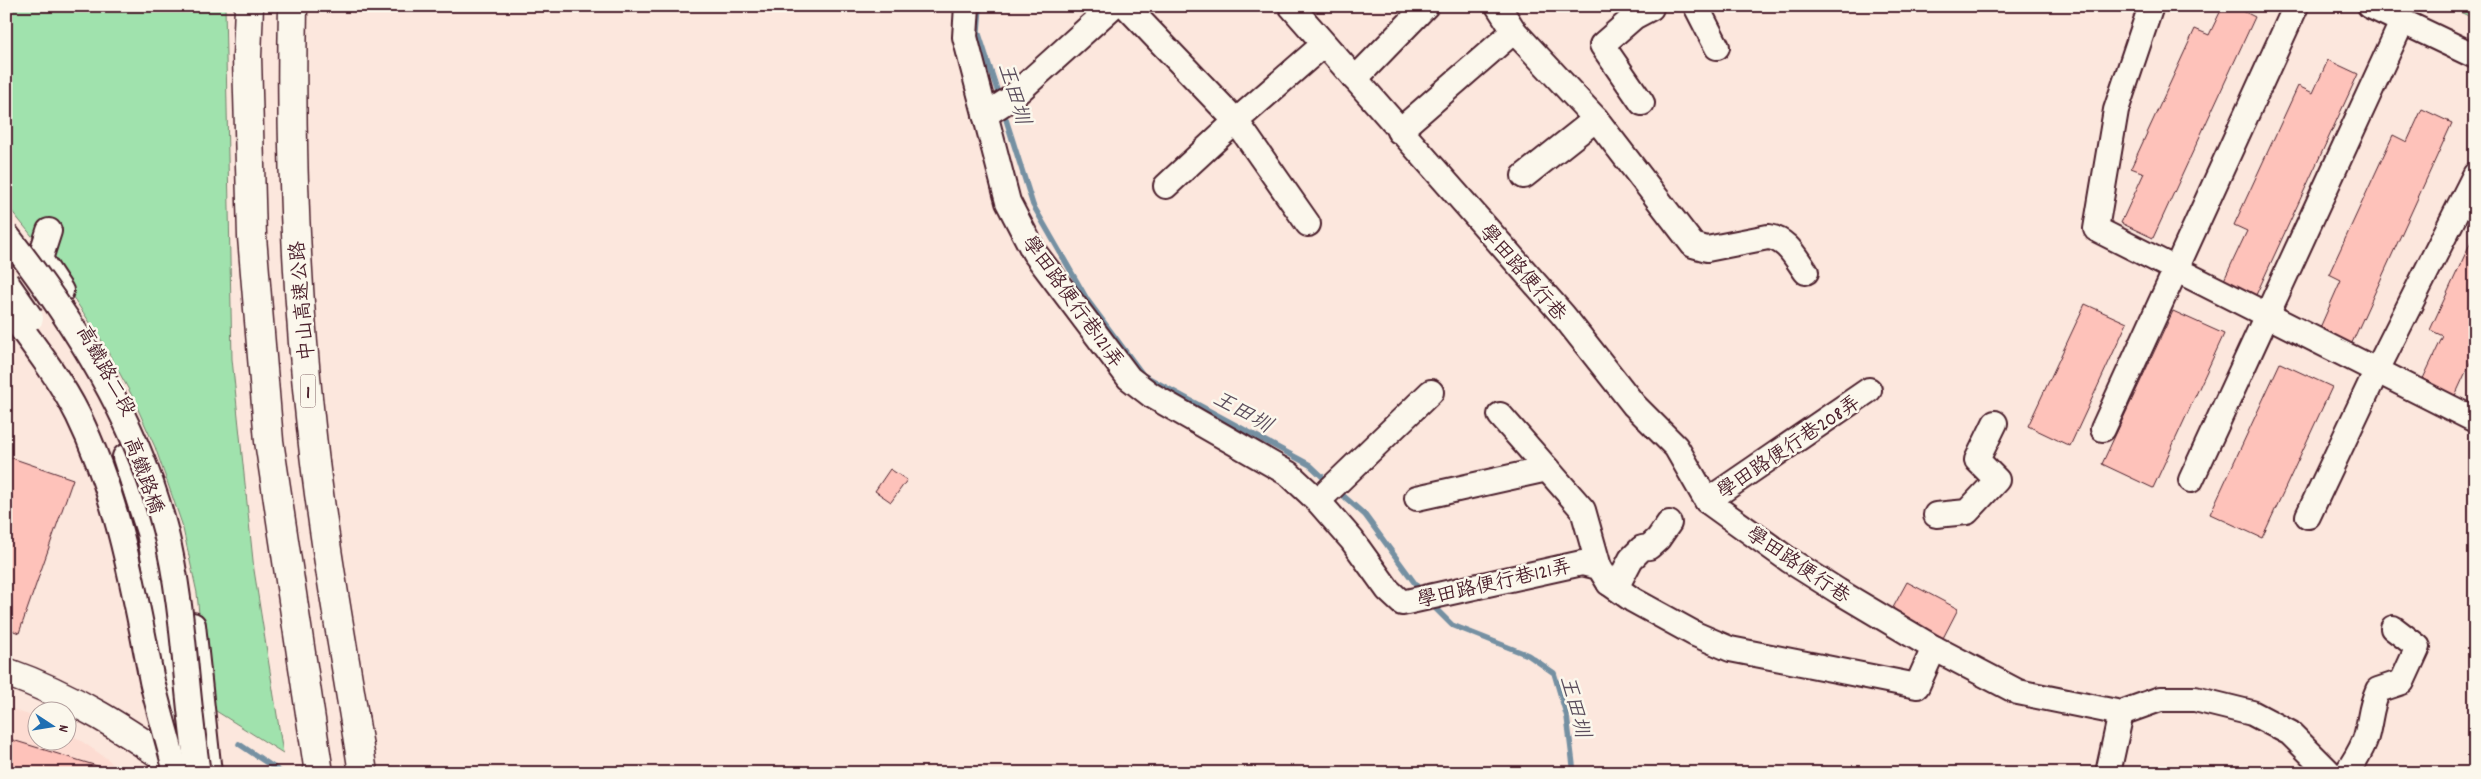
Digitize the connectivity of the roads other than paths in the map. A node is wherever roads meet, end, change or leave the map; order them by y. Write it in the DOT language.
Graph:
graph roads {
  1 [pos="248,6"];
  2 [pos="293,6"];
  3 [pos="968,6"];
  4 [pos="1113,6"];
  5 [pos="1126,6"];
  6 [pos="1291,6"];
  7 [pos="1498,6"];
  8 [pos="1696,6"];
  9 [pos="2151,6"];
  10 [pos="2296,6"];
  11 [pos="2370,6"];
  12 [pos="1424,7"];
  13 [pos="1643,9"];
  14 [pos="2402,22"];
  15 [pos="1514,31"];
  16 [pos="1323,45"];
  17 [pos="1717,47"];
  18 [pos="2475,56"];
  19 [pos="1355,79"];
  20 [pos="1642,103"];
  21 [pos="985,115"];
  22 [pos="1596,119"];
  23 [pos="1236,121"];
  24 [pos="1398,131"];
  25 [pos="2475,175"];
  26 [pos="1524,176"];
  27 [pos="1166,186"];
  28 [pos="1308,224"];
  29 [pos="50,231"];
  30 [pos="6,234"];
  31 [pos="6,258"];
  32 [pos="2177,270"];
  33 [pos="1806,272"];
  34 [pos="6,282"];
  35 [pos="6,308"];
  36 [pos="76,316"];
  37 [pos="2268,316"];
  38 [pos="2377,370"];
  39 [pos="1869,390"];
  40 [pos="1431,392"];
  41 [pos="1500,415"];
  42 [pos="2475,420"];
  43 [pos="1994,423"];
  44 [pos="2103,429"];
  45 [pos="119,460"];
  46 [pos="1547,469"];
  47 [pos="2191,480"];
  48 [pos="1417,498"];
  49 [pos="1318,501"];
  50 [pos="1708,501"];
  51 [pos="1936,515"];
  52 [pos="2308,516"];
  53 [pos="1669,523"];
  54 [pos="1604,575"];
  55 [pos="2392,628"];
  56 [pos="1934,648"];
  57 [pos="6,672"];
  58 [pos="2121,713"];
  59 [pos="166,766"];
  60 [pos="186,773"];
  61 [pos="198,773"];
  62 [pos="203,773"];
  63 [pos="208,773"];
  64 [pos="319,773"];
  65 [pos="363,773"];
  66 [pos="2108,773"];
  67 [pos="2330,773"];
  68 [pos="2347,773"];
  1 -- 64 [label="main road"];
  2 -- 65 [label="main road, 中山高速公路 / 1"];
  3 -- 21 [label="street, 學田路便行巷121弄"];
  4 -- 21 [label="street"];
  5 -- 23 [label="street"];
  6 -- 16 [label="street, 學田路便行巷"];
  7 -- 15 [label="street"];
  8 -- 17 [label="street"];
  9 -- 32 [label="street"];
  10 -- 32 [label="street"];
  11 -- 14 [label="street"];
  12 -- 19 [label="street"];
  13 -- 20 [label="street"];
  14 -- 18 [label="street"];
  14 -- 37 [label="street"];
  15 -- 22 [label="street"];
  15 -- 24 [label="street"];
  16 -- 19 [label="street, 學田路便行巷"];
  16 -- 23 [label="street"];
  19 -- 24 [label="street, 學田路便行巷"];
  21 -- 49 [label="street, 學田路便行巷121弄"];
  22 -- 26 [label="street"];
  22 -- 33 [label="street"];
  23 -- 27 [label="street"];
  23 -- 28 [label="street"];
  24 -- 50 [label="street, 學田路便行巷"];
  25 -- 38 [label="street"];
  29 -- 36 [label="street"];
  30 -- 61 [label="street, 高鐵路橋, bridge"];
  31 -- 45 [label="street, 高鐵路橋"];
  32 -- 37 [label="street"];
  32 -- 44 [label="street"];
  34 -- 45 [label="street, 高鐵路橋, bridge"];
  35 -- 59 [label="street, 高鐵路橋, bridge"];
  36 -- 59 [label="street, 高鐵路二段"];
  36 -- 63 [label="street, 高鐵路二段"];
  37 -- 38 [label="street"];
  37 -- 47 [label="street"];
  38 -- 42 [label="street"];
  38 -- 52 [label="street"];
  39 -- 50 [label="street, 學田路便行巷208弄"];
  40 -- 49 [label="street"];
  41 -- 46 [label="street"];
  43 -- 51 [label="street"];
  45 -- 59 [label="street, 高鐵路橋"];
  45 -- 62 [label="street, 高鐵路橋"];
  46 -- 48 [label="street"];
  46 -- 54 [label="street"];
  49 -- 54 [label="street, 學田路便行巷121弄"];
  50 -- 56 [label="street, 學田路便行巷"];
  53 -- 54 [label="street"];
  54 -- 56 [label="street, 學田路便行巷121弄"];
  55 -- 68 [label="street"];
  56 -- 58 [label="street, 學田路便行巷"];
  57 -- 59 [label="main road"];
  58 -- 66 [label="street"];
  58 -- 67 [label="street"];
  59 -- 60 [label="main road"];
}
